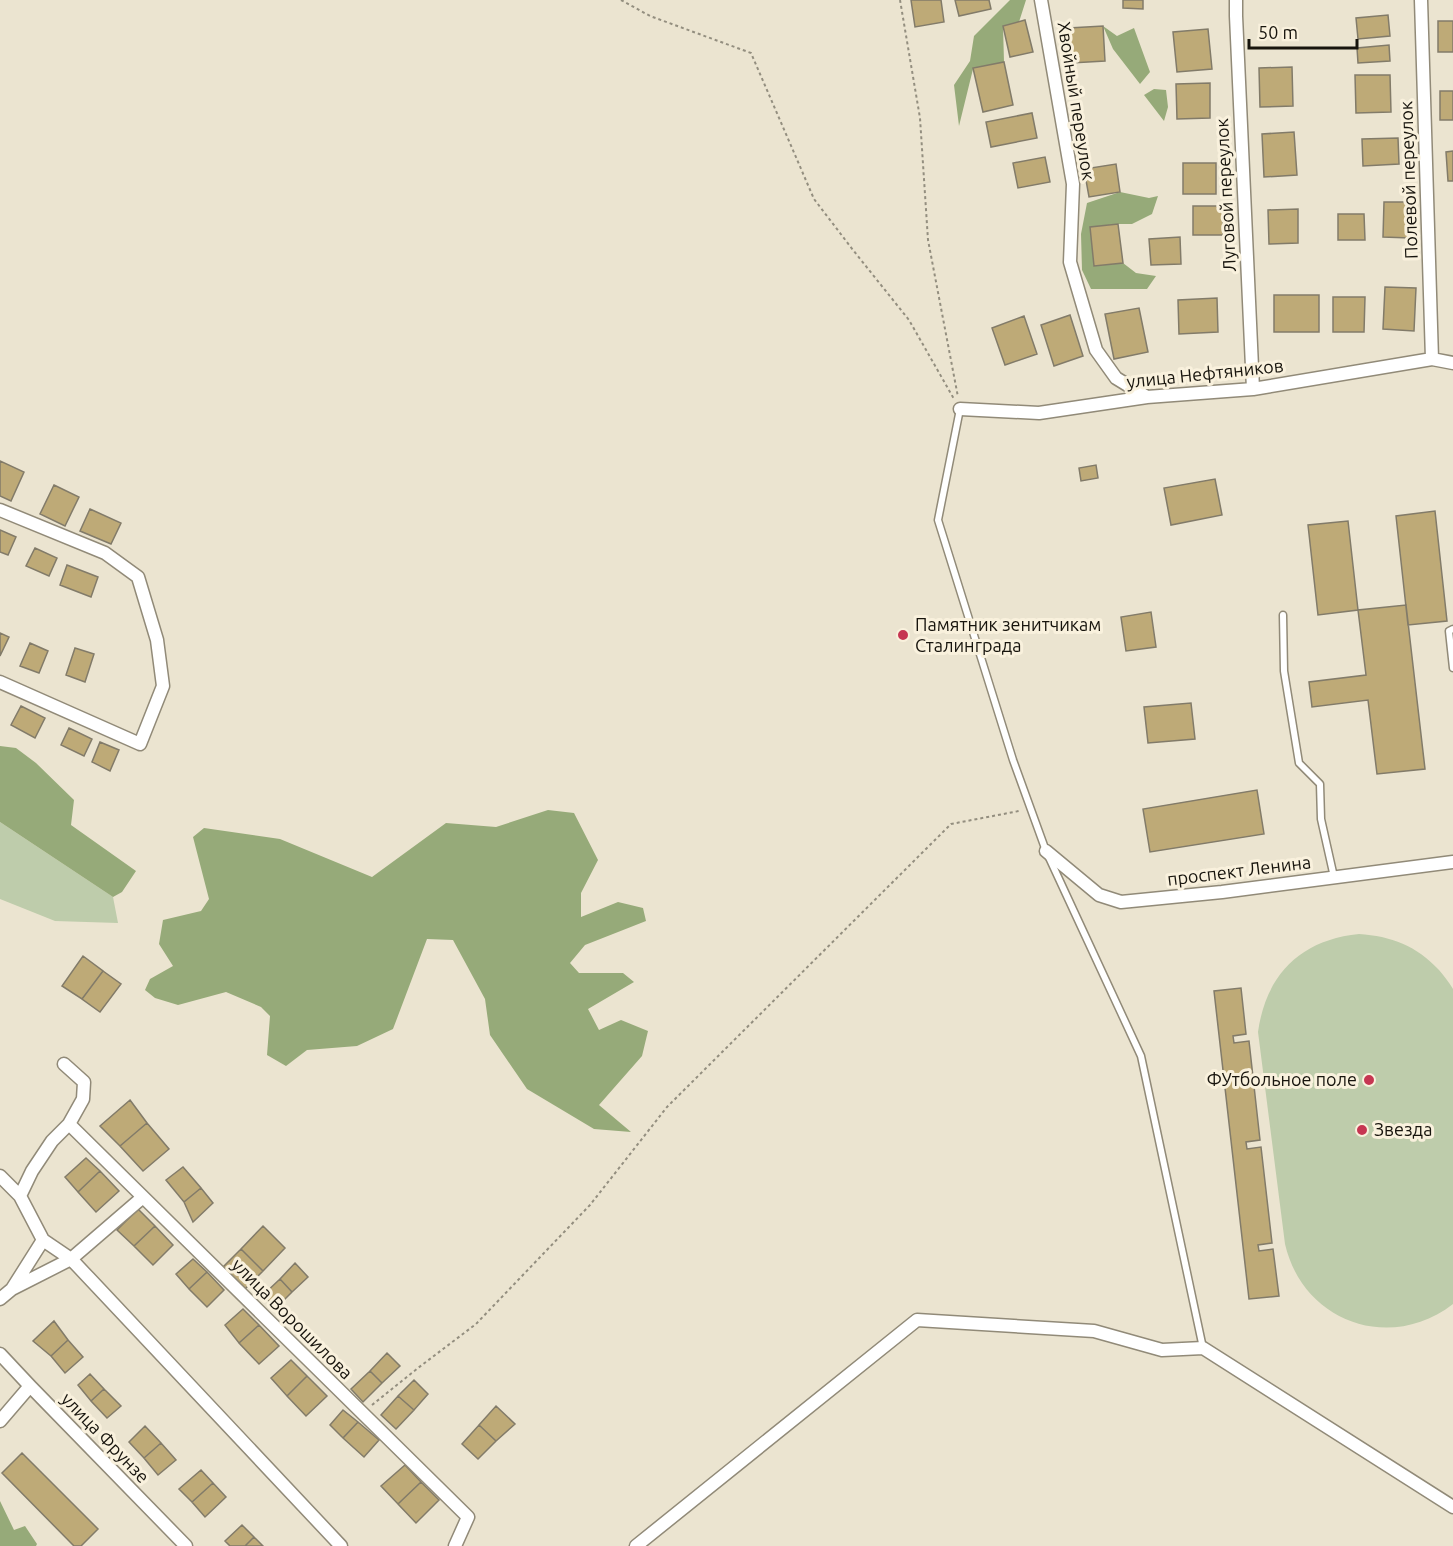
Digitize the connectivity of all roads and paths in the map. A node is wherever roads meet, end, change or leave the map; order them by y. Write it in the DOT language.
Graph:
graph roads {
  1 [pos="621,0"];
  2 [pos="900,0"];
  3 [pos="1041,0"];
  4 [pos="1236,0"];
  5 [pos="1421,0"];
  6 [pos="1432,359"];
  7 [pos="1453,363"];
  8 [pos="1252,389"];
  9 [pos="1147,397"];
  10 [pos="960,409"];
  11 [pos="0,510"];
  12 [pos="1283,615"];
  13 [pos="1453,629"];
  14 [pos="1453,668"];
  15 [pos="0,682"];
  16 [pos="1031,808"];
  17 [pos="1046,851"];
  18 [pos="1453,862"];
  19 [pos="1334,877"];
  20 [pos="64,1064"];
  21 [pos="69,1124"];
  22 [pos="0,1176"];
  23 [pos="20,1196"];
  24 [pos="143,1197"];
  25 [pos="43,1239"];
  26 [pos="71,1260"];
  27 [pos="12,1289"];
  28 [pos="0,1299"];
  29 [pos="1203,1348"];
  30 [pos="0,1354"];
  31 [pos="30,1386"];
  32 [pos="362,1413"];
  33 [pos="0,1421"];
  34 [pos="1453,1507"];
  35 [pos="186,1546"];
  36 [pos="341,1546"];
  37 [pos="455,1546"];
  38 [pos="636,1546"];
  1 -- 10 [label="path"];
  2 -- 10 [label="path"];
  3 -- 9 [label="street, Хвойный переулок"];
  4 -- 8 [label="street, Луговой переулок"];
  5 -- 6 [label="street, Полевой переулок"];
  6 -- 7 [label="street, улица Нефтяников"];
  6 -- 8 [label="street, улица Нефтяников"];
  8 -- 9 [label="street, улица Нефтяников"];
  9 -- 10 [label="street, улица Нефтяников"];
  10 -- 16 [label="lane"];
  11 -- 15 [label="street"];
  12 -- 19 [label="lane"];
  13 -- 14 [label="lane"];
  16 -- 17 [label="lane"];
  16 -- 32 [label="path"];
  17 -- 19 [label="street, проспект Ленина"];
  17 -- 29 [label="lane"];
  18 -- 19 [label="street, проспект Ленина"];
  20 -- 21 [label="street"];
  21 -- 23 [label="street"];
  21 -- 24 [label="street, улица Ворошилова"];
  22 -- 23 [label="street"];
  23 -- 25 [label="street"];
  24 -- 26 [label="street"];
  24 -- 32 [label="street, улица Ворошилова"];
  25 -- 26 [label="street"];
  25 -- 27 [label="street"];
  26 -- 27 [label="street"];
  26 -- 36 [label="street"];
  27 -- 28 [label="street"];
  29 -- 34 [label="street"];
  29 -- 38 [label="street"];
  30 -- 31 [label="street, улица Фрунзе"];
  31 -- 33 [label="street"];
  31 -- 35 [label="street, улица Фрунзе"];
  32 -- 37 [label="street, улица Ворошилова"];
}
